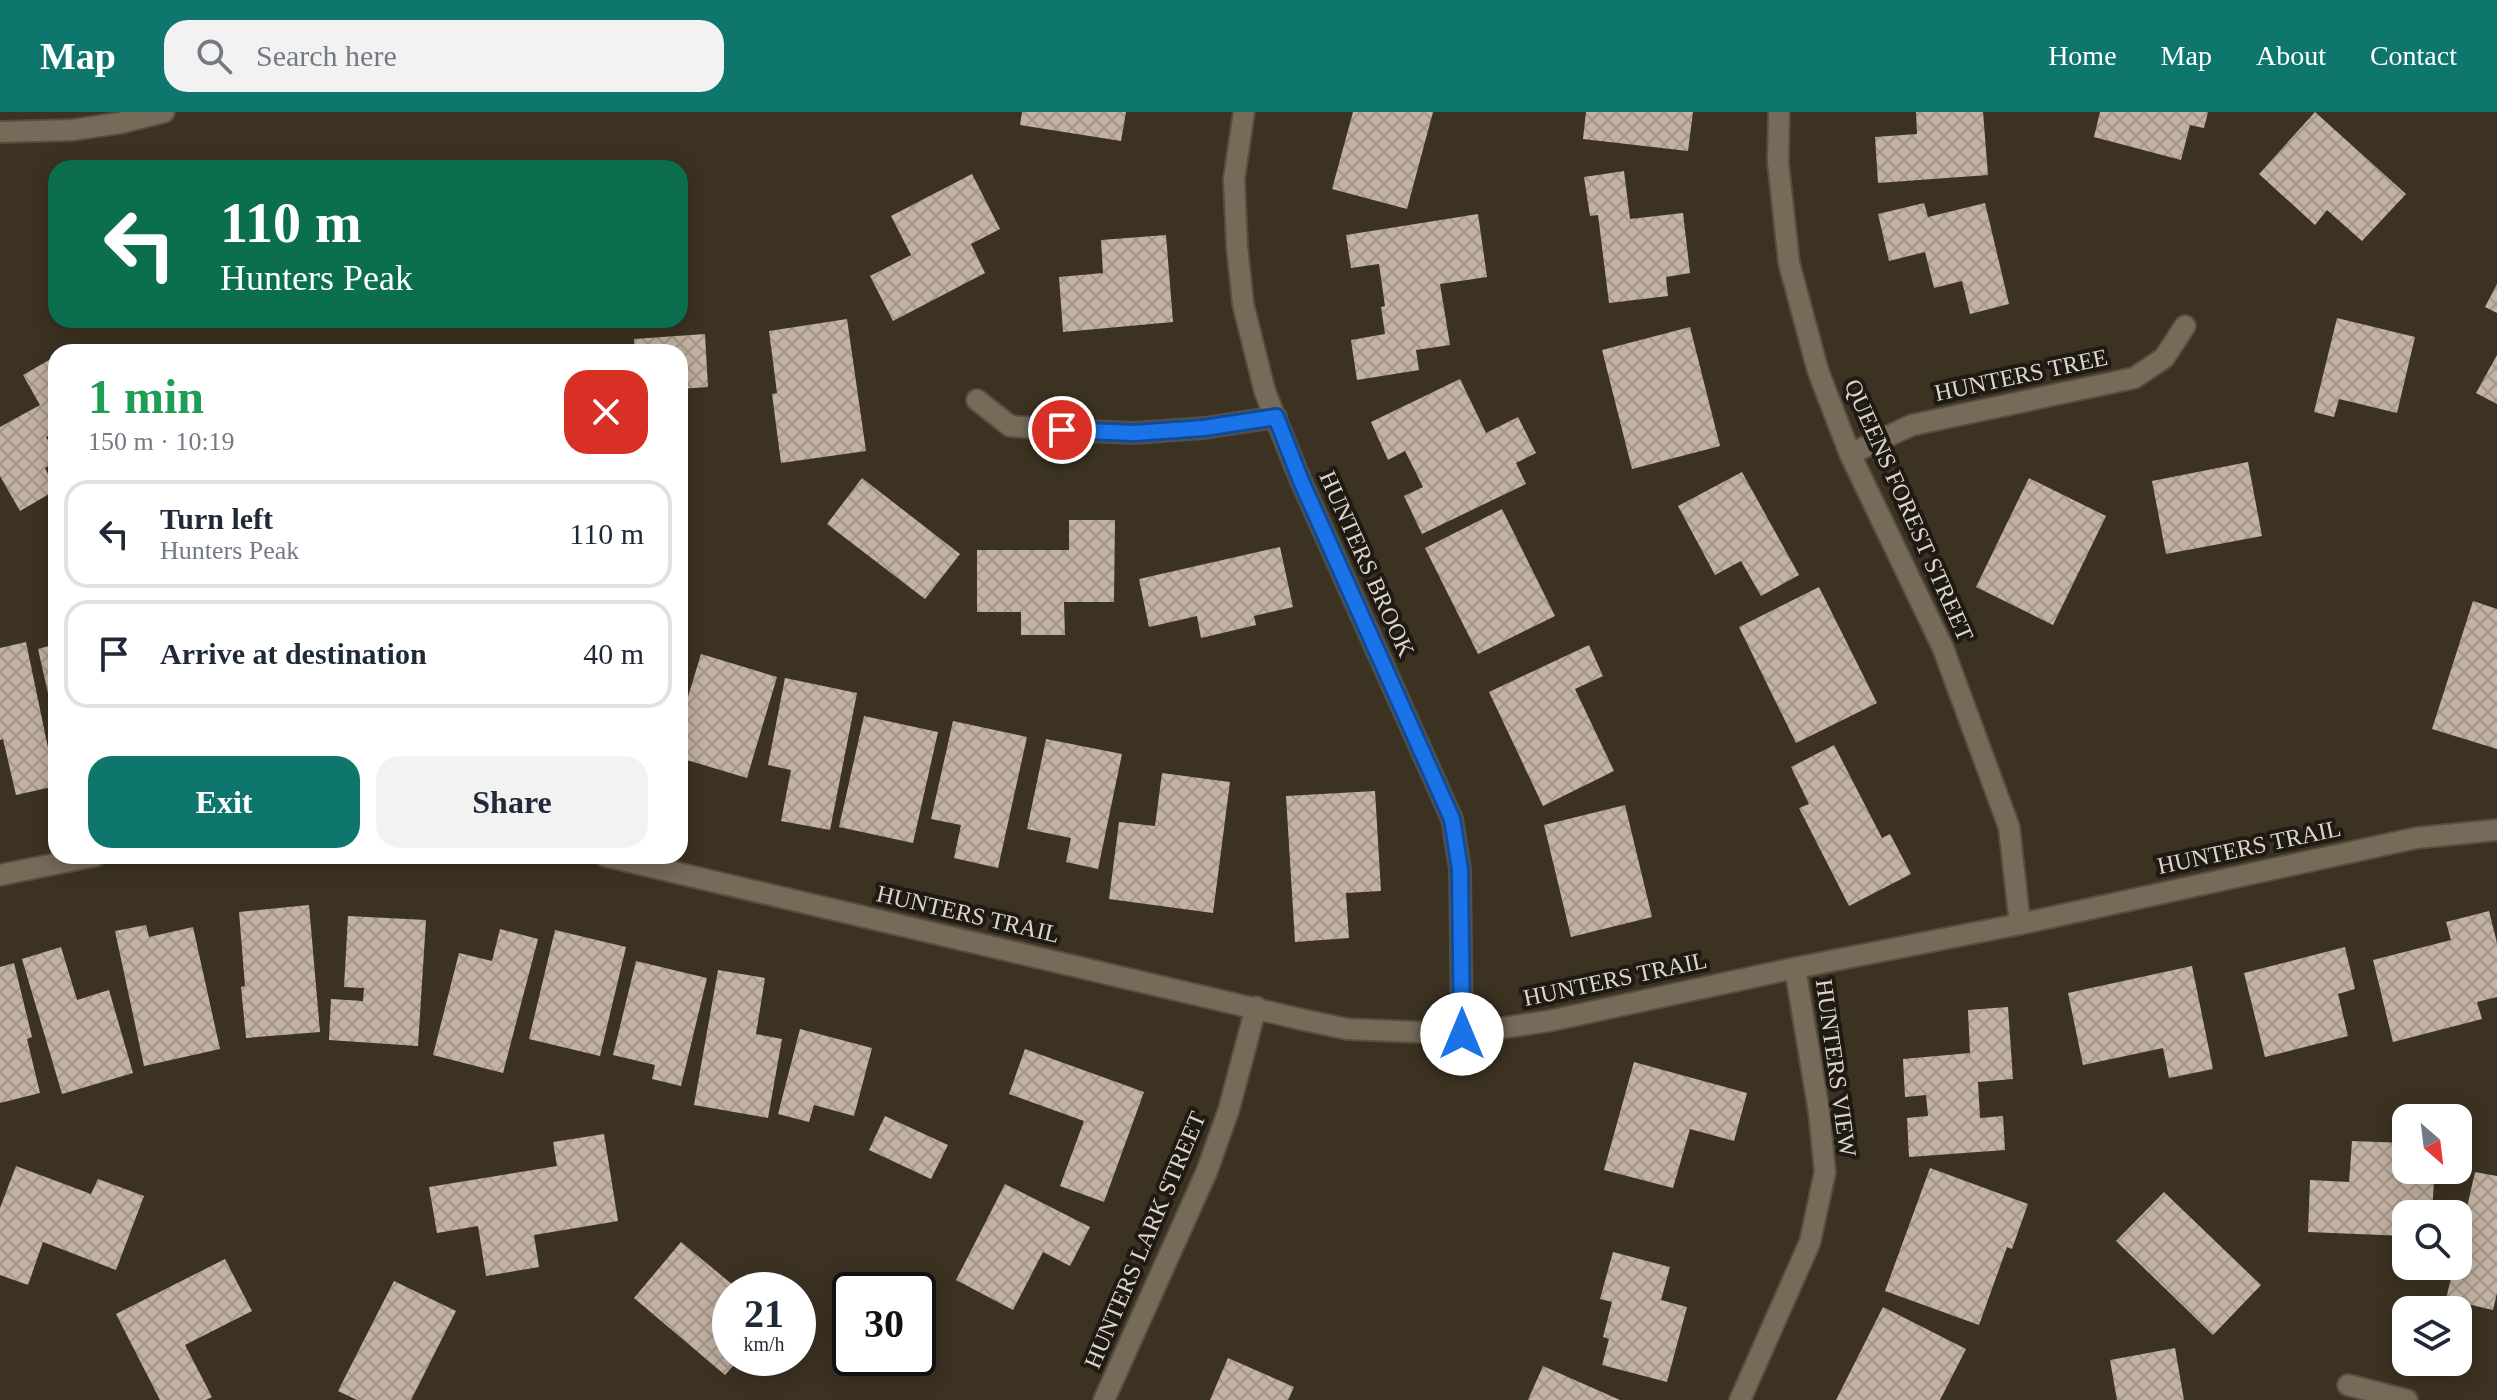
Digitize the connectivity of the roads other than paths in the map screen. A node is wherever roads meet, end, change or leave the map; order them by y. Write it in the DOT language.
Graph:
graph roads {
  1 [pos="164,112"];
  2 [pos="1244,112"];
  3 [pos="1779,112"];
  4 [pos="0,132"];
  5 [pos="2185,326"];
  6 [pos="977,400"];
  7 [pos="1276,417"];
  8 [pos="1850,454"];
  9 [pos="2497,830"];
  10 [pos="55,864"];
  11 [pos="639,864"];
  12 [pos="0,875"];
  13 [pos="2020,924"];
  14 [pos="1795,968"];
  15 [pos="1256,1007"];
  16 [pos="1462,1034"];
  17 [pos="2348,1385"];
  18 [pos="1104,1400"];
  19 [pos="1740,1400"];
  20 [pos="2407,1400"];
  1 -- 4 [label="street"];
  2 -- 7 [label="street, HUNTERS BROOK"];
  3 -- 8 [label="street, QUEENS FOREST STREET"];
  5 -- 8 [label="street, HUNTERS TREE"];
  6 -- 7 [label="street"];
  7 -- 16 [label="street, HUNTERS BROOK"];
  8 -- 13 [label="street, QUEENS FOREST STREET"];
  9 -- 13 [label="street, HUNTERS TRAIL"];
  10 -- 12 [label="street"];
  11 -- 15 [label="street, HUNTERS TRAIL"];
  13 -- 14 [label="street, HUNTERS TRAIL"];
  14 -- 16 [label="street, HUNTERS TRAIL"];
  14 -- 19 [label="street, HUNTERS VIEW"];
  15 -- 16 [label="street, HUNTERS TRAIL"];
  15 -- 18 [label="street, HUNTERS LARK STREET"];
  17 -- 20 [label="street"];
}
